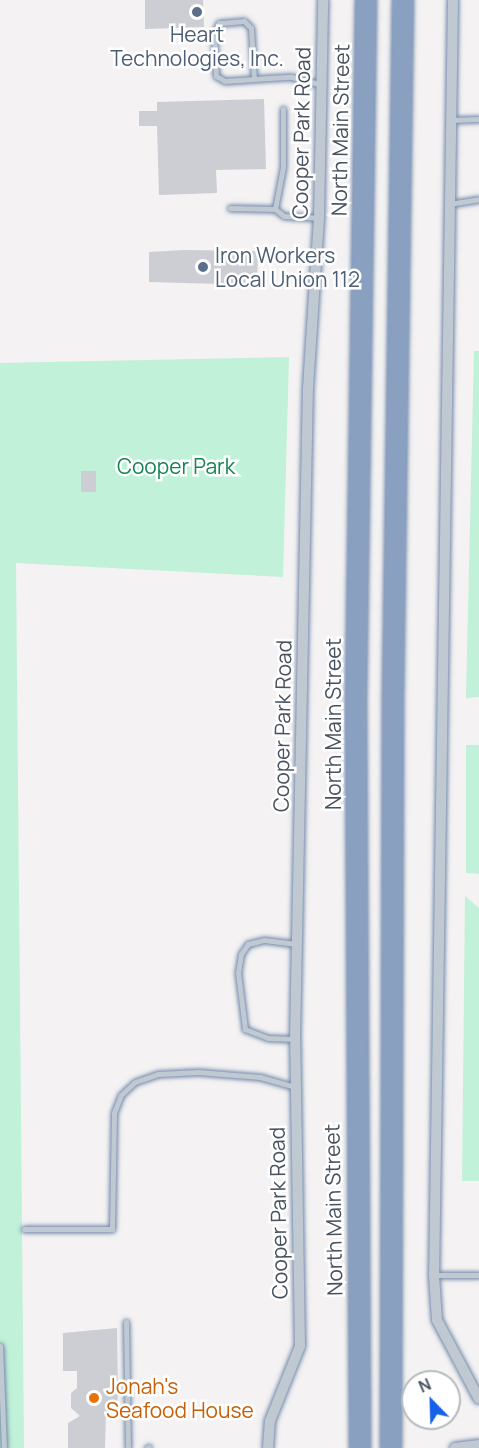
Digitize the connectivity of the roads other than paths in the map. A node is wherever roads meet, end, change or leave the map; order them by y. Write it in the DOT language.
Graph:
graph roads {
  1 [pos="323,0"];
  2 [pos="366,0"];
  3 [pos="403,0"];
  4 [pos="453,0"];
  5 [pos="254,79"];
  6 [pos="322,85"];
  7 [pos="283,109"];
  8 [pos="479,119"];
  9 [pos="451,120"];
  10 [pos="479,199"];
  11 [pos="449,204"];
  12 [pos="230,208"];
  13 [pos="275,209"];
  14 [pos="319,218"];
  15 [pos="297,944"];
  16 [pos="295,1039"];
  17 [pos="296,1088"];
  18 [pos="24,1229"];
  19 [pos="434,1275"];
  20 [pos="479,1275"];
  21 [pos="126,1322"];
  22 [pos="0,1346"];
  23 [pos="479,1399"];
  24 [pos="479,1446"];
  25 [pos="4,1448"];
  26 [pos="128,1448"];
  27 [pos="268,1448"];
  28 [pos="360,1448"];
  29 [pos="391,1448"];
  30 [pos="455,1448"];
  1 -- 6 [label="street, Cooper Park Road"];
  2 -- 28 [label="highway, North Main Street"];
  3 -- 29 [label="highway"];
  4 -- 9 [label="street"];
  5 -- 5 [label="lane"];
  5 -- 6 [label="lane"];
  6 -- 14 [label="street, Cooper Park Road"];
  7 -- 13 [label="lane"];
  8 -- 9 [label="lane"];
  9 -- 11 [label="street"];
  10 -- 11 [label="lane"];
  11 -- 19 [label="street"];
  12 -- 13 [label="lane"];
  13 -- 14 [label="lane"];
  14 -- 15 [label="street, Cooper Park Road"];
  15 -- 16 [label="street, Cooper Park Road"];
  15 -- 16 [label="lane"];
  16 -- 17 [label="street, Cooper Park Road"];
  17 -- 18 [label="lane"];
  17 -- 27 [label="street, Cooper Park Road"];
  19 -- 20 [label="lane"];
  19 -- 23 [label="street"];
  21 -- 26 [label="lane"];
  22 -- 25 [label="lane"];
  24 -- 30 [label="street"];
}
